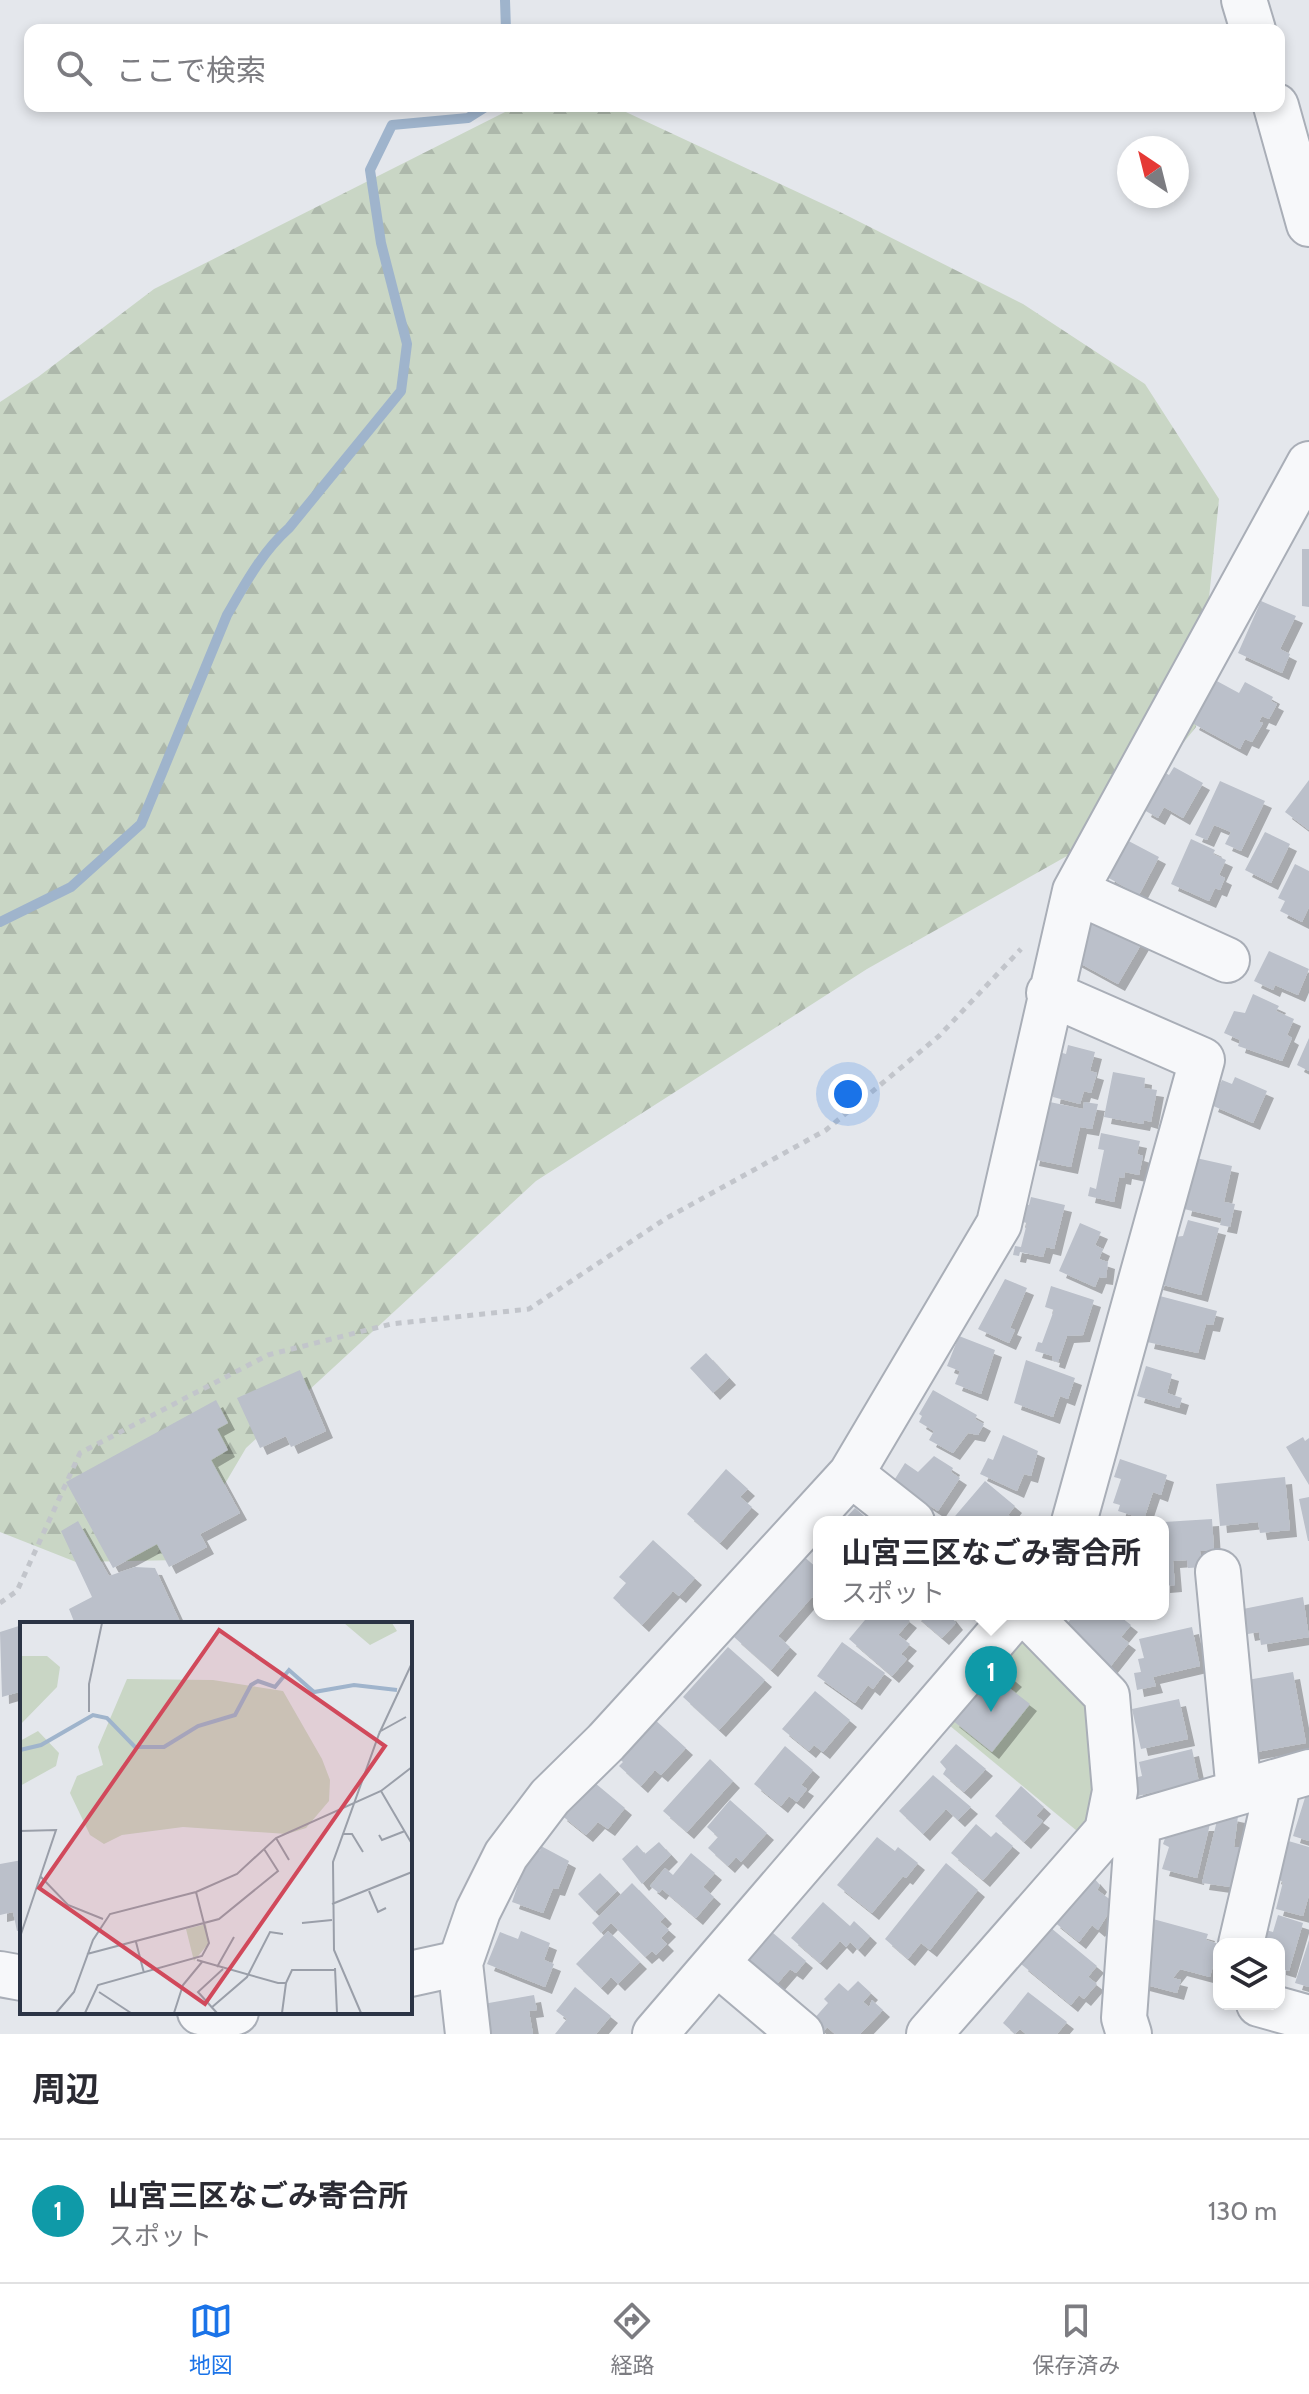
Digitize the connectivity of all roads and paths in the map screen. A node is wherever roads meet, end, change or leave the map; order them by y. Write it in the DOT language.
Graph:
graph roads {
  1 [pos="1244,0"];
  2 [pos="1251,24"];
  3 [pos="1278,112"];
  4 [pos="1309,224"];
  5 [pos="1309,464"];
  6 [pos="1075,891"];
  7 [pos="1063,940"];
  8 [pos="1227,960"];
  9 [pos="1049,993"];
  10 [pos="851,1474"];
  11 [pos="904,1516"];
  12 [pos="1076,1516"];
  13 [pos="1218,1572"];
  14 [pos="0,1603"];
  15 [pos="1011,1620"];
  16 [pos="1033,1620"];
  17 [pos="1276,1782"];
  18 [pos="1123,1826"];
  19 [pos="1242,1938"];
  20 [pos="460,1963"];
  21 [pos="717,1963"];
  22 [pos="0,1974"];
  23 [pos="412,1974"];
  24 [pos="20,1978"];
  25 [pos="1280,2010"];
  26 [pos="1309,2018"];
  27 [pos="468,2034"];
  28 [pos="655,2034"];
  29 [pos="801,2034"];
  30 [pos="929,2034"];
  31 [pos="1129,2034"];
  1 -- 2 [label="street"];
  3 -- 4 [label="street"];
  5 -- 6 [label="street"];
  6 -- 7 [label="street"];
  6 -- 8 [label="street"];
  7 -- 9 [label="street"];
  7 -- 14 [label="path"];
  9 -- 10 [label="street"];
  9 -- 12 [label="street"];
  10 -- 11 [label="street"];
  10 -- 20 [label="street"];
  13 -- 17 [label="street"];
  15 -- 21 [label="street"];
  16 -- 18 [label="street"];
  17 -- 18 [label="street"];
  17 -- 19 [label="street"];
  18 -- 30 [label="street"];
  18 -- 31 [label="street"];
  20 -- 23 [label="street"];
  20 -- 27 [label="street"];
  21 -- 28 [label="street"];
  21 -- 29 [label="street"];
  22 -- 24 [label="street"];
  25 -- 26 [label="street"];
}
